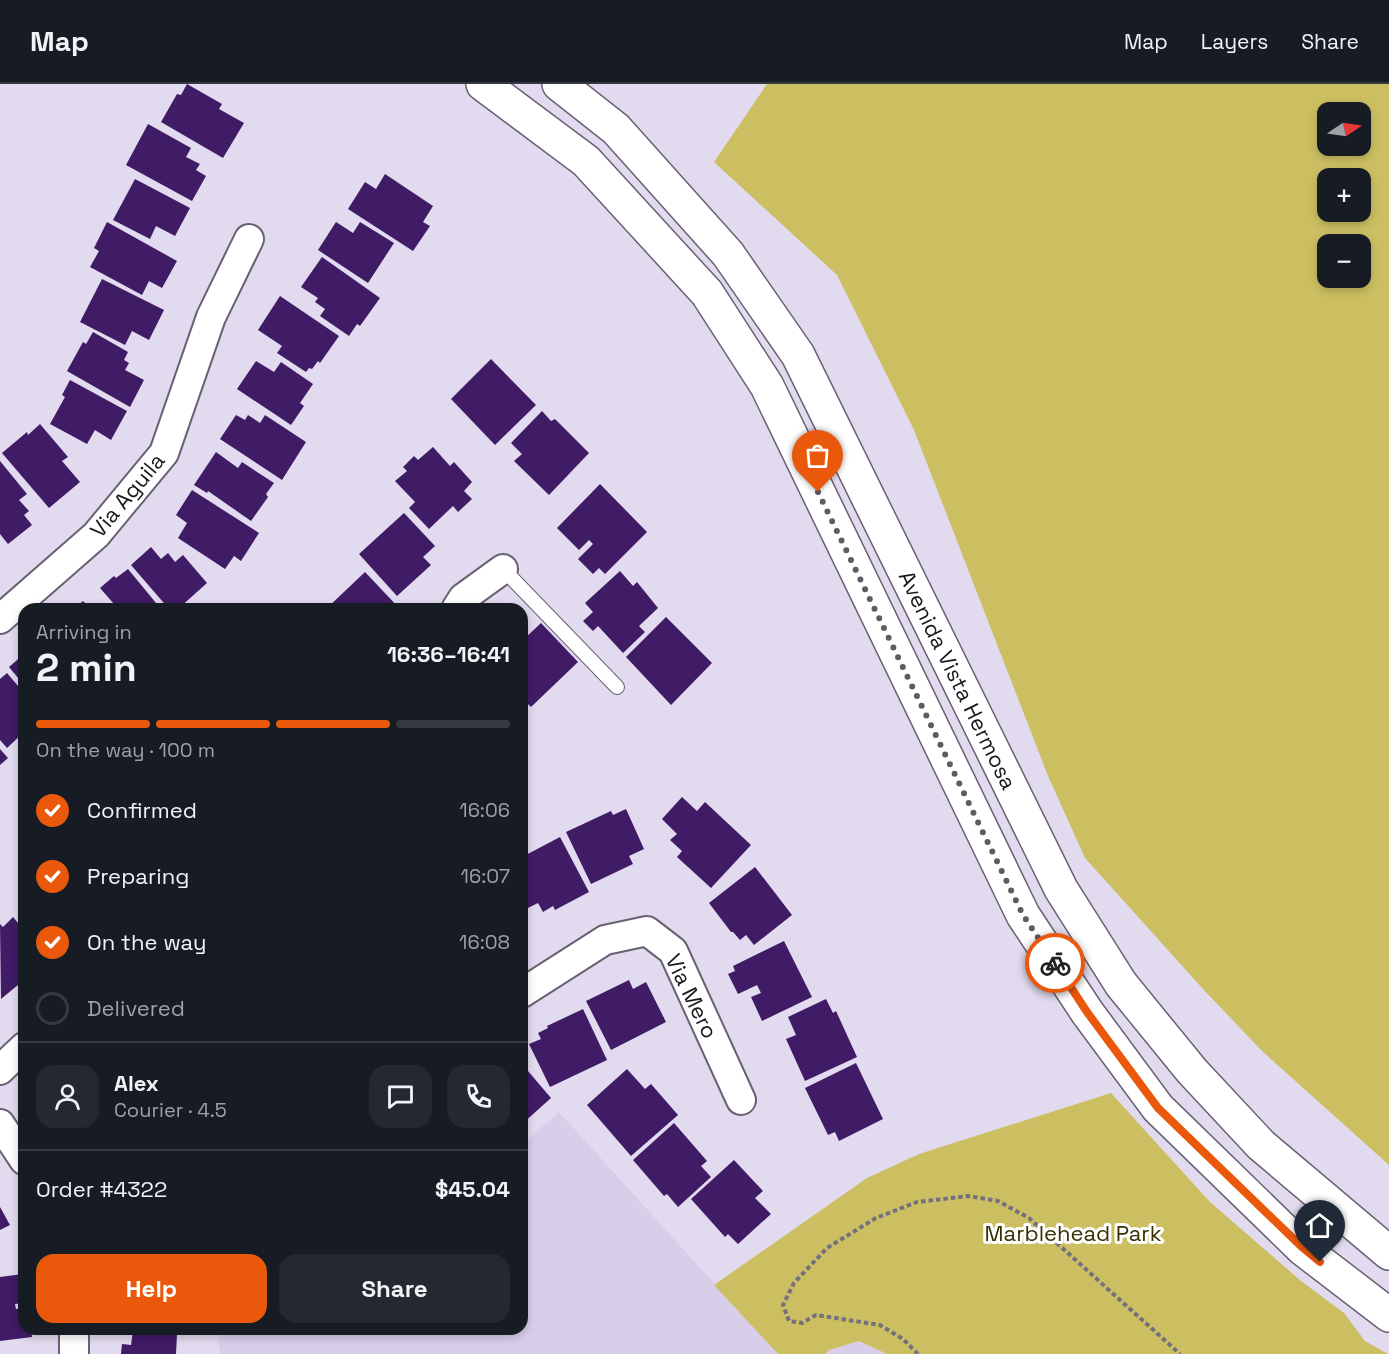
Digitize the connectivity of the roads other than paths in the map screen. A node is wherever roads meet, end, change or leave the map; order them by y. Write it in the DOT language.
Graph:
graph roads {
  1 [pos="483,84"];
  2 [pos="559,84"];
  3 [pos="249,239"];
  4 [pos="503,569"];
  5 [pos="18,603"];
  6 [pos="18,603"];
  7 [pos="460,603"];
  8 [pos="0,619"];
  9 [pos="617,687"];
  10 [pos="528,989"];
  11 [pos="18,1053"];
  12 [pos="0,1070"];
  13 [pos="741,1100"];
  14 [pos="0,1124"];
  15 [pos="18,1151"];
  16 [pos="1389,1253"];
  17 [pos="1389,1315"];
  18 [pos="74,1335"];
  19 [pos="74,1354"];
  1 -- 17 [label="main road, Avenida Vista Hermosa"];
  2 -- 16 [label="main road, Avenida Vista Hermosa"];
  3 -- 5 [label="street, Via Aguila"];
  4 -- 7 [label="street"];
  4 -- 9 [label="lane"];
  6 -- 8 [label="street, Via Aguila"];
  10 -- 13 [label="street, Via Mero"];
  11 -- 12 [label="street"];
  14 -- 15 [label="street"];
  18 -- 19 [label="street"];
}
